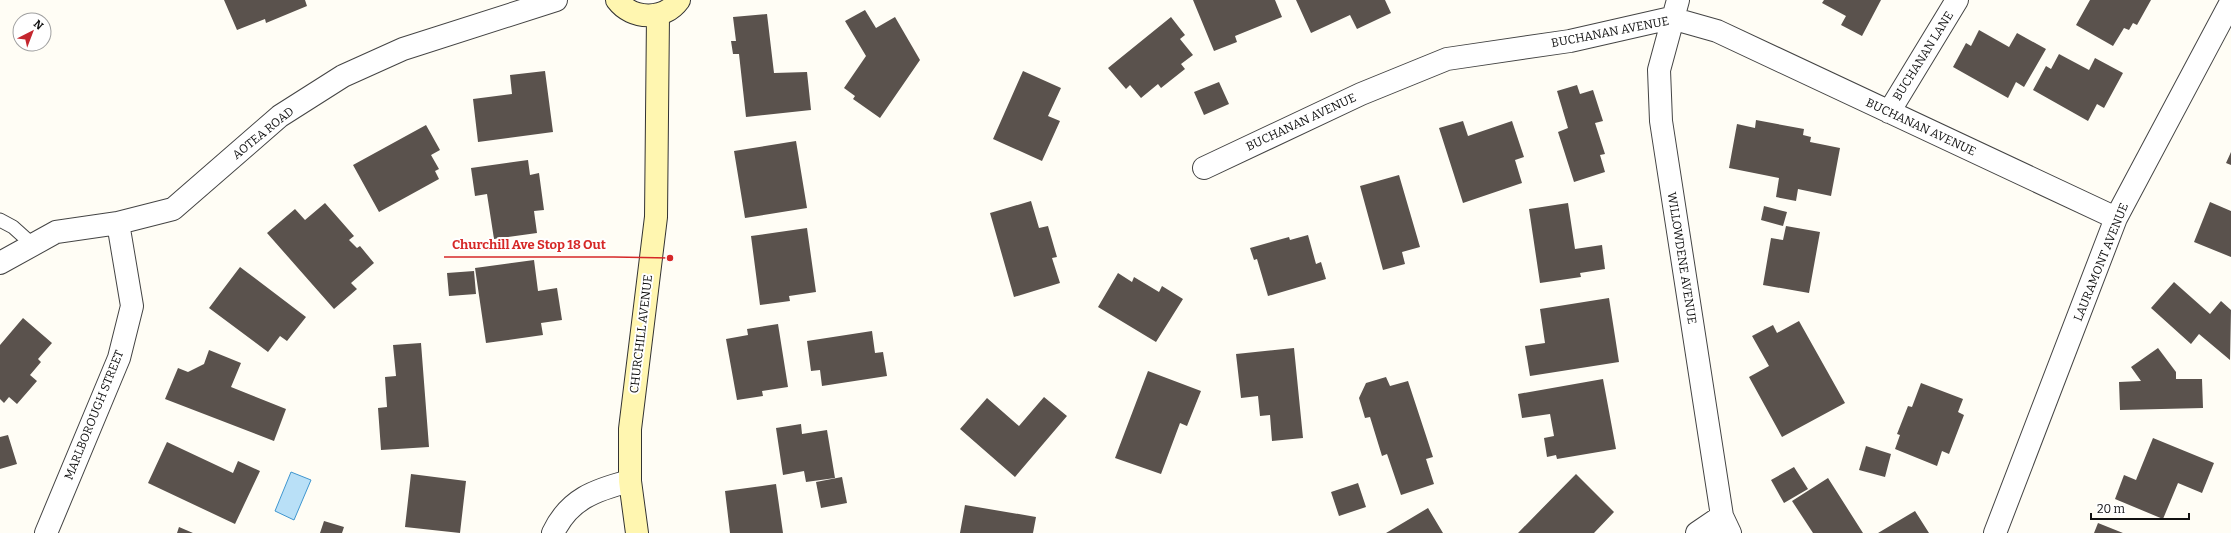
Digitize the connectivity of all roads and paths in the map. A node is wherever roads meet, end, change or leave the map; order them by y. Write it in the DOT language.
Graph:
graph roads {
  1 [pos="556,0"];
  2 [pos="617,0"];
  3 [pos="679,0"];
  4 [pos="1957,0"];
  5 [pos="2231,2"];
  6 [pos="1674,9"];
  7 [pos="658,15"];
  8 [pos="1889,112"];
  9 [pos="1204,168"];
  10 [pos="2116,218"];
  11 [pos="0,220"];
  12 [pos="118,223"];
  13 [pos="33,245"];
  14 [pos="0,263"];
  15 [pos="630,481"];
  16 [pos="1726,525"];
  17 [pos="46,533"];
  18 [pos="553,533"];
  19 [pos="637,533"];
  20 [pos="1697,533"];
  21 [pos="1995,533"];
  1 -- 12 [label="street, AOTEA ROAD"];
  2 -- 7 [label="street"];
  3 -- 7 [label="street"];
  4 -- 8 [label="street, BUCHANAN LANE"];
  5 -- 10 [label="street, LAURAMONT AVENUE"];
  6 -- 8 [label="street, BUCHANAN AVENUE"];
  6 -- 9 [label="street, BUCHANAN AVENUE"];
  6 -- 16 [label="street, WILLOWDENE AVENUE"];
  7 -- 15 [label="street, CHURCHILL AVENUE"];
  8 -- 10 [label="street, BUCHANAN AVENUE"];
  10 -- 21 [label="street, LAURAMONT AVENUE"];
  11 -- 13 [label="lane"];
  12 -- 13 [label="street, AOTEA ROAD"];
  12 -- 17 [label="street, MARLBOROUGH STREET"];
  13 -- 14 [label="street, AOTEA ROAD"];
  15 -- 18 [label="street"];
  15 -- 19 [label="street, CHURCHILL AVENUE"];
  16 -- 20 [label="street"];
}
